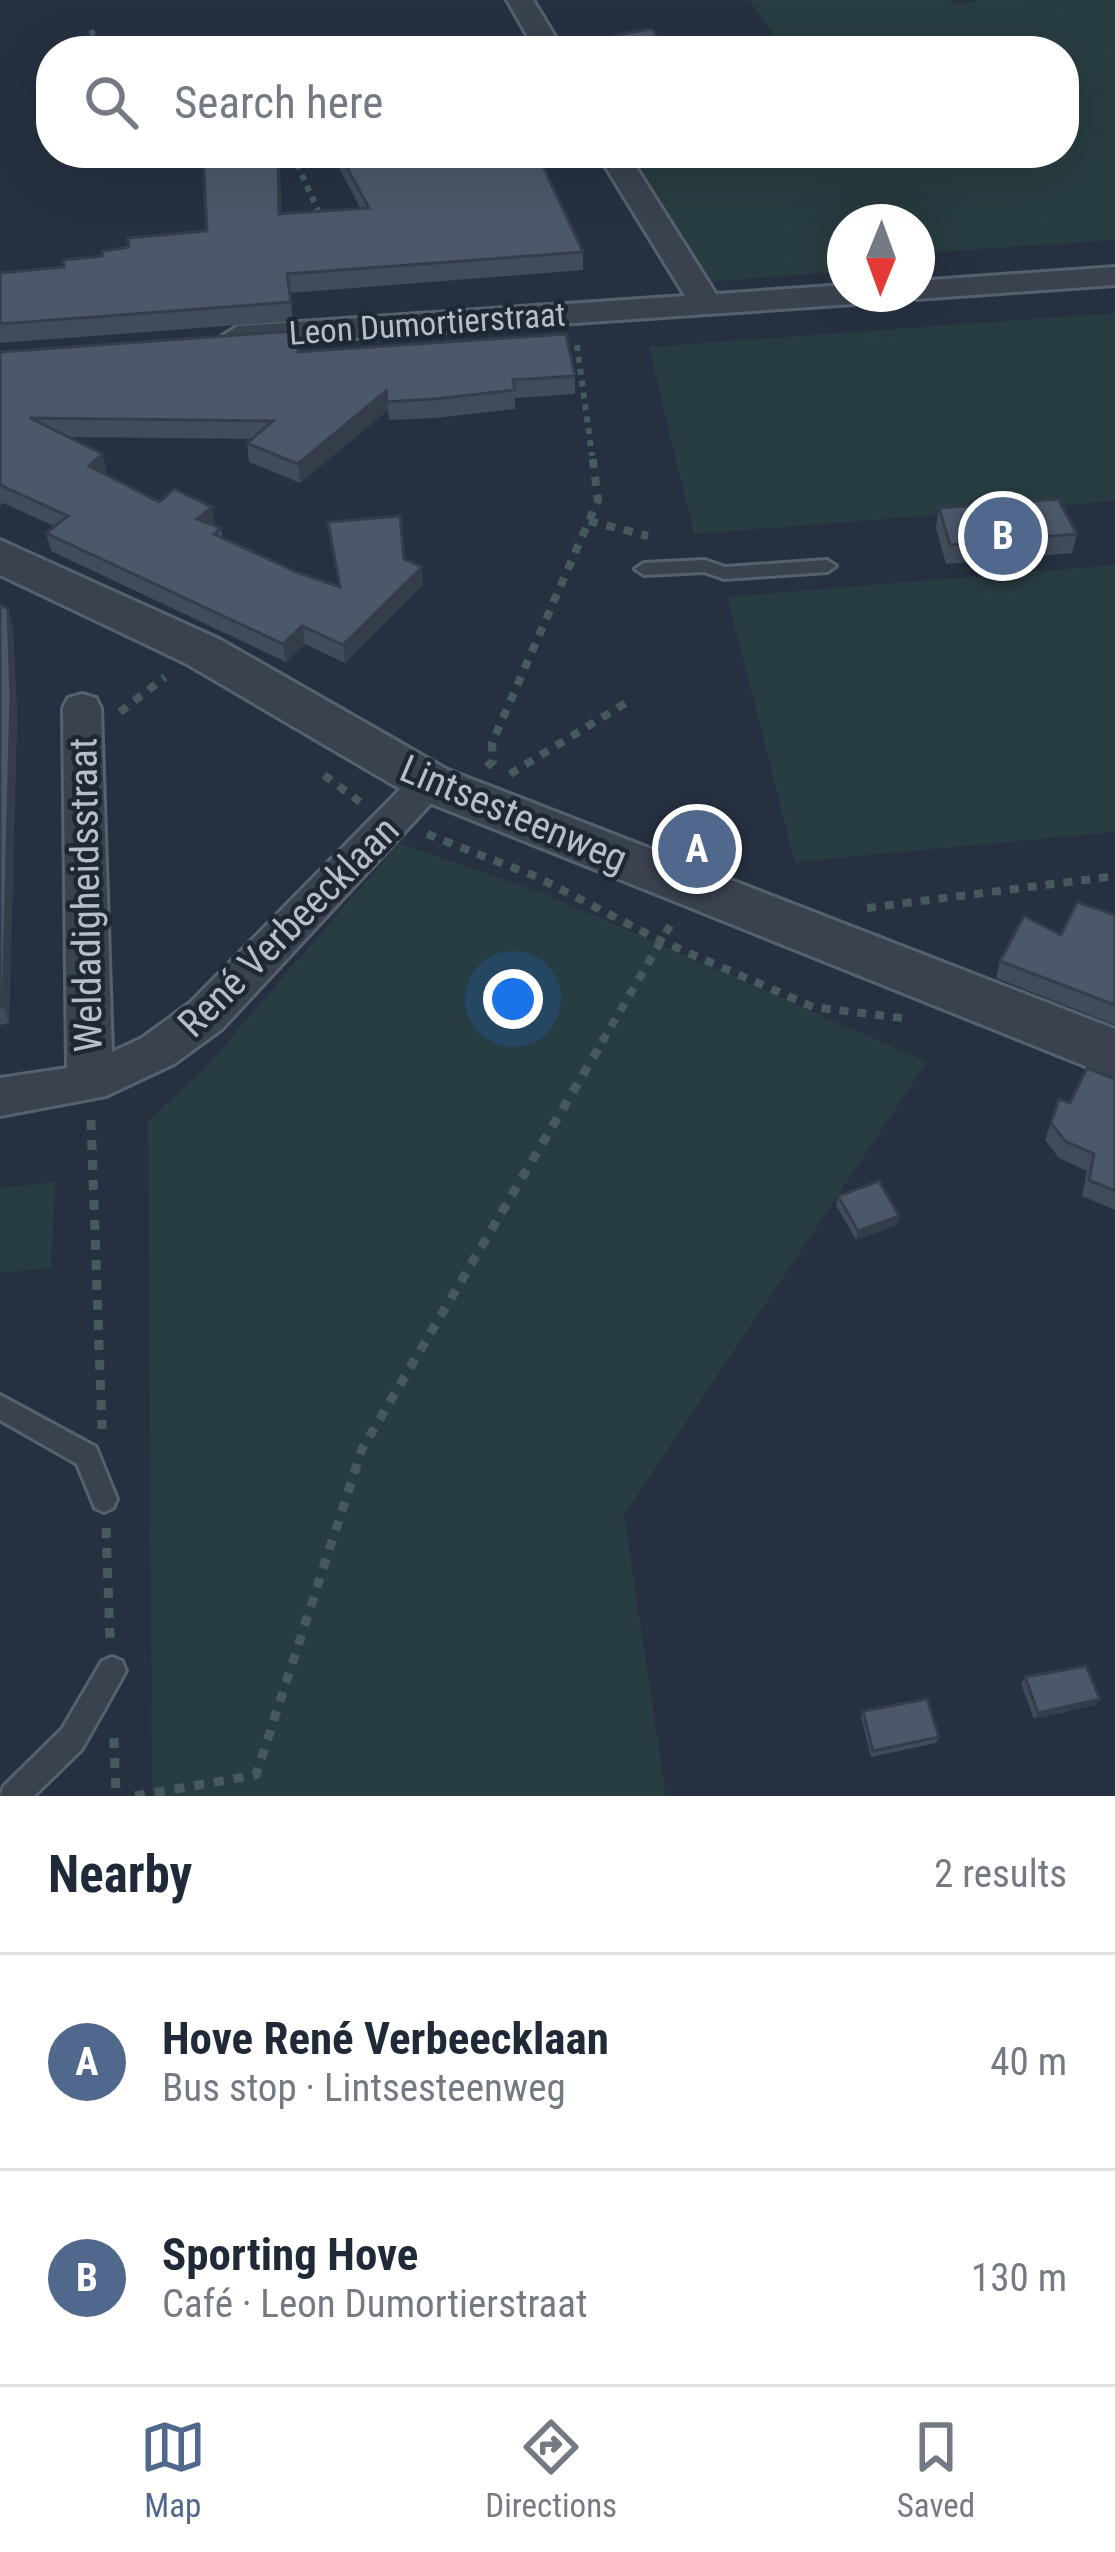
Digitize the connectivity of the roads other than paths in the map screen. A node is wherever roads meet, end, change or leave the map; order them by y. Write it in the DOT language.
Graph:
graph roads {
  1 [pos="520,0"];
  2 [pos="541,36"];
  3 [pos="621,168"];
  4 [pos="1115,276"];
  5 [pos="935,289"];
  6 [pos="827,296"];
  7 [pos="706,304"];
  8 [pos="198,340"];
  9 [pos="0,556"];
  10 [pos="827,566"];
  11 [pos="644,569"];
  12 [pos="81,725"];
  13 [pos="434,811"];
  14 [pos="1115,1054"];
  15 [pos="90,1083"];
  16 [pos="0,1097"];
  17 [pos="0,1407"];
  18 [pos="104,1499"];
  19 [pos="112,1671"];
  20 [pos="14,1796"];
  1 -- 2 [label="street"];
  3 -- 7 [label="street"];
  4 -- 5 [label="street"];
  6 -- 7 [label="street, Leon Dumortierstraat"];
  7 -- 8 [label="street, Leon Dumortierstraat"];
  9 -- 13 [label="street, Lintsesteenweg"];
  10 -- 11 [label="lane"];
  12 -- 15 [label="street, Weldadigheidsstraat"];
  13 -- 14 [label="street, Lintsesteenweg"];
  13 -- 15 [label="street, René Verbeecklaan"];
  15 -- 16 [label="street, René Verbeecklaan"];
  17 -- 18 [label="lane"];
  19 -- 20 [label="lane"];
}
